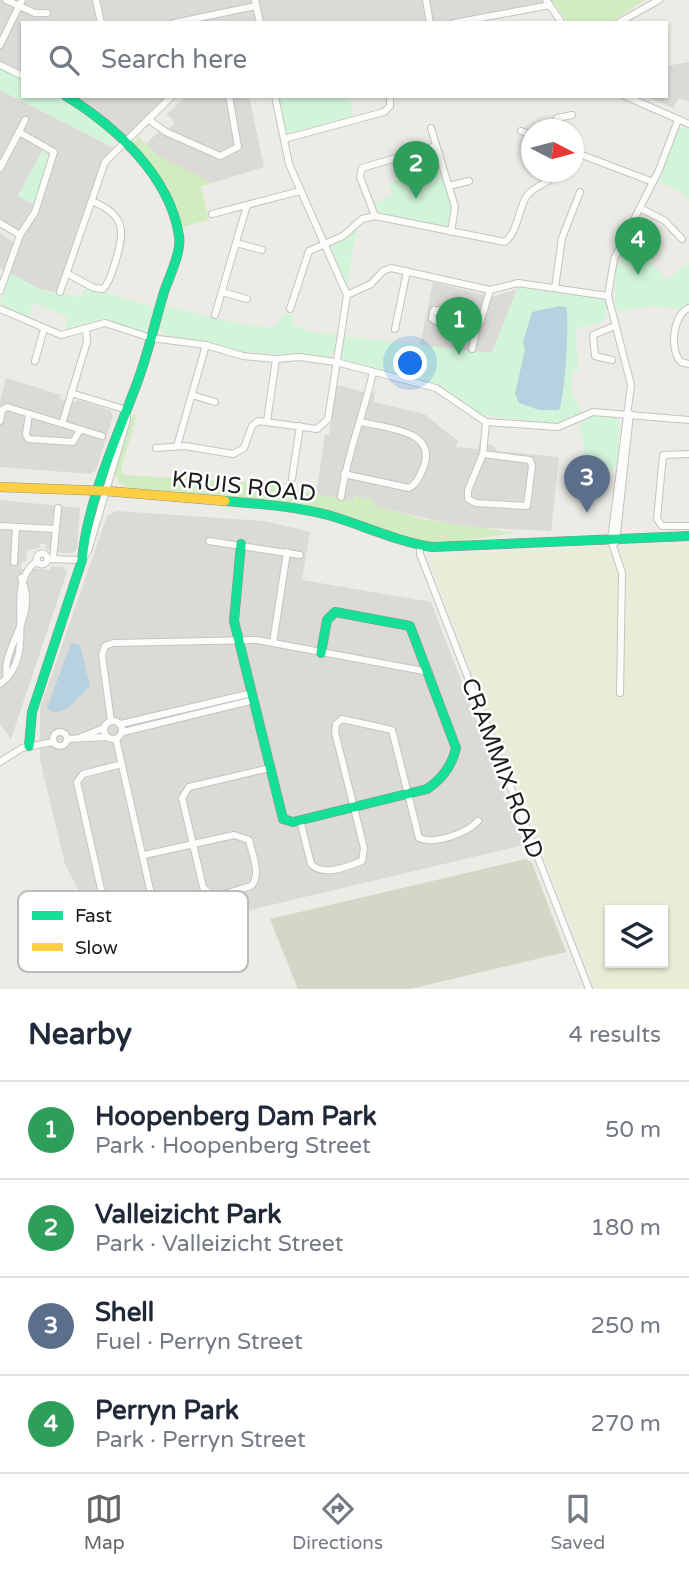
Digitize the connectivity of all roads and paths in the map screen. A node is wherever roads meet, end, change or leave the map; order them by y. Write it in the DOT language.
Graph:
graph roads {
  1 [pos="6,0"];
  2 [pos="96,0"];
  3 [pos="426,0"];
  4 [pos="655,1"];
  5 [pos="548,2"];
  6 [pos="20,3"];
  7 [pos="256,3"];
  8 [pos="47,13"];
  9 [pos="101,21"];
  10 [pos="182,21"];
  11 [pos="260,21"];
  12 [pos="430,21"];
  13 [pos="463,21"];
  14 [pos="561,21"];
  15 [pos="621,21"];
  16 [pos="0,45"];
  17 [pos="0,65"];
  18 [pos="21,75"];
  19 [pos="70,98"];
  20 [pos="170,98"];
  21 [pos="229,98"];
  22 [pos="275,98"];
  23 [pos="390,98"];
  24 [pos="629,98"];
  25 [pos="572,115"];
  26 [pos="148,119"];
  27 [pos="556,119"];
  28 [pos="25,120"];
  29 [pos="678,120"];
  30 [pos="689,124"];
  31 [pos="431,128"];
  32 [pos="19,132"];
  33 [pos="284,139"];
  34 [pos="123,143"];
  35 [pos="436,146"];
  36 [pos="584,156"];
  37 [pos="0,169"];
  38 [pos="469,181"];
  39 [pos="547,182"];
  40 [pos="653,182"];
  41 [pos="449,186"];
  42 [pos="300,191"];
  43 [pos="580,192"];
  44 [pos="94,202"];
  45 [pos="247,205"];
  46 [pos="640,208"];
  47 [pos="212,214"];
  48 [pos="376,216"];
  49 [pos="0,223"];
  50 [pos="451,232"];
  51 [pos="20,235"];
  52 [pos="682,239"];
  53 [pos="236,243"];
  54 [pos="326,243"];
  55 [pos="262,250"];
  56 [pos="407,271"];
  57 [pos="68,274"];
  58 [pos="555,288"];
  59 [pos="490,290"];
  60 [pos="0,291"];
  61 [pos="60,292"];
  62 [pos="222,292"];
  63 [pos="347,295"];
  64 [pos="608,296"];
  65 [pos="247,299"];
  66 [pos="689,307"];
  67 [pos="0,309"];
  68 [pos="290,309"];
  69 [pos="215,315"];
  70 [pos="451,324"];
  71 [pos="615,326"];
  72 [pos="477,327"];
  73 [pos="86,328"];
  74 [pos="44,329"];
  75 [pos="395,329"];
  76 [pos="151,338"];
  77 [pos="206,345"];
  78 [pos="472,349"];
  79 [pos="276,359"];
  80 [pos="612,360"];
  81 [pos="34,361"];
  82 [pos="336,362"];
  83 [pos="689,364"];
  84 [pos="373,372"];
  85 [pos="71,393"];
  86 [pos="192,395"];
  87 [pos="215,402"];
  88 [pos="127,410"];
  89 [pos="29,414"];
  90 [pos="628,415"];
  91 [pos="689,420"];
  92 [pos="0,421"];
  93 [pos="267,421"];
  94 [pos="361,422"];
  95 [pos="486,422"];
  96 [pos="62,424"];
  97 [pos="300,426"];
  98 [pos="80,429"];
  99 [pos="102,436"];
  100 [pos="177,446"];
  101 [pos="156,448"];
  102 [pos="483,454"];
  103 [pos="689,454"];
  104 [pos="344,474"];
  105 [pos="292,478"];
  106 [pos="0,487"];
  107 [pos="103,491"];
  108 [pos="341,497"];
  109 [pos="58,508"];
  110 [pos="0,526"];
  111 [pos="689,526"];
  112 [pos="16,527"];
  113 [pos="56,528"];
  114 [pos="689,536"];
  115 [pos="209,541"];
  116 [pos="614,542"];
  117 [pos="241,544"];
  118 [pos="420,546"];
  119 [pos="287,552"];
  120 [pos="300,555"];
  121 [pos="50,559"];
  122 [pos="82,560"];
  123 [pos="14,562"];
  124 [pos="21,578"];
  125 [pos="17,627"];
  126 [pos="240,642"];
  127 [pos="273,643"];
  128 [pos="321,653"];
  129 [pos="429,672"];
  130 [pos="7,678"];
  131 [pos="0,684"];
  132 [pos="620,693"];
  133 [pos="253,697"];
  134 [pos="111,721"];
  135 [pos="104,728"];
  136 [pos="122,728"];
  137 [pos="107,737"];
  138 [pos="79,738"];
  139 [pos="116,739"];
  140 [pos="29,746"];
  141 [pos="0,762"];
  142 [pos="122,764"];
  143 [pos="270,768"];
  144 [pos="407,794"];
  145 [pos="353,807"];
  146 [pos="300,820"];
  147 [pos="478,821"];
  148 [pos="193,844"];
  149 [pos="144,855"];
  150 [pos="103,891"];
  151 [pos="152,891"];
  152 [pos="206,891"];
  153 [pos="228,891"];
  154 [pos="589,989"];
  1 -- 6 [label="street"];
  2 -- 9 [label="street"];
  3 -- 12 [label="street"];
  4 -- 15 [label="street"];
  5 -- 13 [label="street"];
  5 -- 14 [label="street"];
  6 -- 8 [label="street"];
  6 -- 16 [label="street"];
  7 -- 10 [label="street"];
  7 -- 11 [label="street"];
  17 -- 18 [label="street"];
  19 -- 34 [label="street"];
  20 -- 26 [label="street"];
  21 -- 26 [label="street"];
  22 -- 33 [label="street"];
  23 -- 33 [label="street"];
  24 -- 29 [label="street"];
  25 -- 27 [label="street"];
  26 -- 34 [label="street"];
  28 -- 32 [label="street"];
  29 -- 30 [label="street"];
  29 -- 40 [label="street"];
  31 -- 35 [label="street"];
  32 -- 37 [label="street"];
  32 -- 51 [label="street"];
  33 -- 42 [label="street"];
  34 -- 44 [label="street"];
  34 -- 76 [label="street"];
  35 -- 41 [label="street"];
  35 -- 48 [label="street"];
  36 -- 40 [label="street"];
  38 -- 41 [label="street"];
  39 -- 50 [label="street"];
  40 -- 46 [label="street"];
  41 -- 50 [label="street"];
  42 -- 45 [label="street"];
  42 -- 54 [label="street"];
  43 -- 58 [label="street"];
  44 -- 57 [label="street"];
  44 -- 57 [label="street"];
  45 -- 47 [label="street"];
  45 -- 53 [label="street"];
  46 -- 52 [label="street"];
  46 -- 64 [label="street"];
  48 -- 50 [label="street"];
  48 -- 54 [label="street"];
  49 -- 51 [label="street"];
  51 -- 60 [label="street"];
  53 -- 55 [label="street"];
  53 -- 62 [label="street"];
  54 -- 63 [label="street"];
  54 -- 68 [label="street"];
  56 -- 59 [label="street"];
  56 -- 63 [label="street"];
  56 -- 75 [label="street"];
  57 -- 61 [label="street"];
  58 -- 59 [label="street"];
  58 -- 64 [label="street"];
  59 -- 72 [label="street"];
  62 -- 65 [label="street"];
  62 -- 69 [label="street"];
  63 -- 82 [label="street"];
  64 -- 71 [label="street"];
  66 -- 83 [label="street"];
  67 -- 74 [label="street"];
  70 -- 72 [label="street"];
  71 -- 80 [label="street"];
  71 -- 90 [label="street"];
  72 -- 78 [label="street"];
  73 -- 74 [label="street"];
  73 -- 76 [label="street"];
  73 -- 85 [label="street"];
  74 -- 81 [label="street"];
  76 -- 77 [label="street"];
  76 -- 88 [label="street"];
  77 -- 79 [label="street"];
  77 -- 86 [label="street"];
  79 -- 82 [label="street"];
  79 -- 93 [label="street"];
  82 -- 84 [label="street"];
  82 -- 97 [label="street"];
  84 -- 94 [label="street"];
  84 -- 95 [label="street"];
  85 -- 88 [label="street"];
  85 -- 96 [label="street"];
  86 -- 87 [label="street"];
  86 -- 100 [label="street"];
  88 -- 107 [label="street"];
  89 -- 92 [label="street"];
  89 -- 96 [label="street"];
  89 -- 98 [label="street"];
  90 -- 91 [label="street"];
  90 -- 95 [label="street"];
  90 -- 116 [label="street"];
  93 -- 97 [label="street"];
  93 -- 100 [label="street"];
  94 -- 104 [label="street"];
  94 -- 104 [label="street"];
  95 -- 102 [label="street"];
  96 -- 98 [label="street"];
  97 -- 105 [label="street"];
  98 -- 99 [label="street"];
  100 -- 101 [label="street"];
  102 -- 102 [label="street"];
  103 -- 111 [label="street"];
  104 -- 108 [label="street"];
  106 -- 107 [label="street, KRUIS ROAD"];
  107 -- 118 [label="street, KRUIS ROAD"];
  107 -- 122 [label="street"];
  109 -- 113 [label="street"];
  110 -- 112 [label="street"];
  112 -- 113 [label="street"];
  112 -- 123 [label="street"];
  113 -- 121 [label="street"];
  114 -- 116 [label="street, KRUIS ROAD"];
  115 -- 117 [label="street"];
  116 -- 118 [label="street, KRUIS ROAD"];
  116 -- 132 [label="street"];
  117 -- 119 [label="street"];
  117 -- 126 [label="street"];
  118 -- 154 [label="street, CRAMMIX ROAD"];
  119 -- 120 [label="street"];
  119 -- 127 [label="street"];
  121 -- 122 [label="street"];
  121 -- 124 [label="street"];
  122 -- 140 [label="street"];
  124 -- 125 [label="street"];
  124 -- 125 [label="street"];
  125 -- 130 [label="street"];
  125 -- 130 [label="street"];
  126 -- 127 [label="street"];
  126 -- 133 [label="street"];
  126 -- 134 [label="street"];
  127 -- 128 [label="street"];
  128 -- 129 [label="street"];
  128 -- 129 [label="street"];
  129 -- 144 [label="street"];
  130 -- 131 [label="street"];
  133 -- 136 [label="street"];
  133 -- 143 [label="street"];
  134 -- 135 [label="street"];
  134 -- 136 [label="street"];
  135 -- 137 [label="street"];
  135 -- 138 [label="street"];
  136 -- 139 [label="street"];
  137 -- 138 [label="street"];
  137 -- 139 [label="street"];
  138 -- 140 [label="street"];
  139 -- 142 [label="street"];
  140 -- 141 [label="street"];
  142 -- 149 [label="street"];
  142 -- 150 [label="street"];
  143 -- 146 [label="street"];
  143 -- 148 [label="street"];
  144 -- 145 [label="street"];
  144 -- 145 [label="street"];
  144 -- 147 [label="street"];
  145 -- 146 [label="street"];
  145 -- 146 [label="street"];
  148 -- 149 [label="street"];
  148 -- 152 [label="street"];
  148 -- 153 [label="street"];
  149 -- 151 [label="street"];
}
